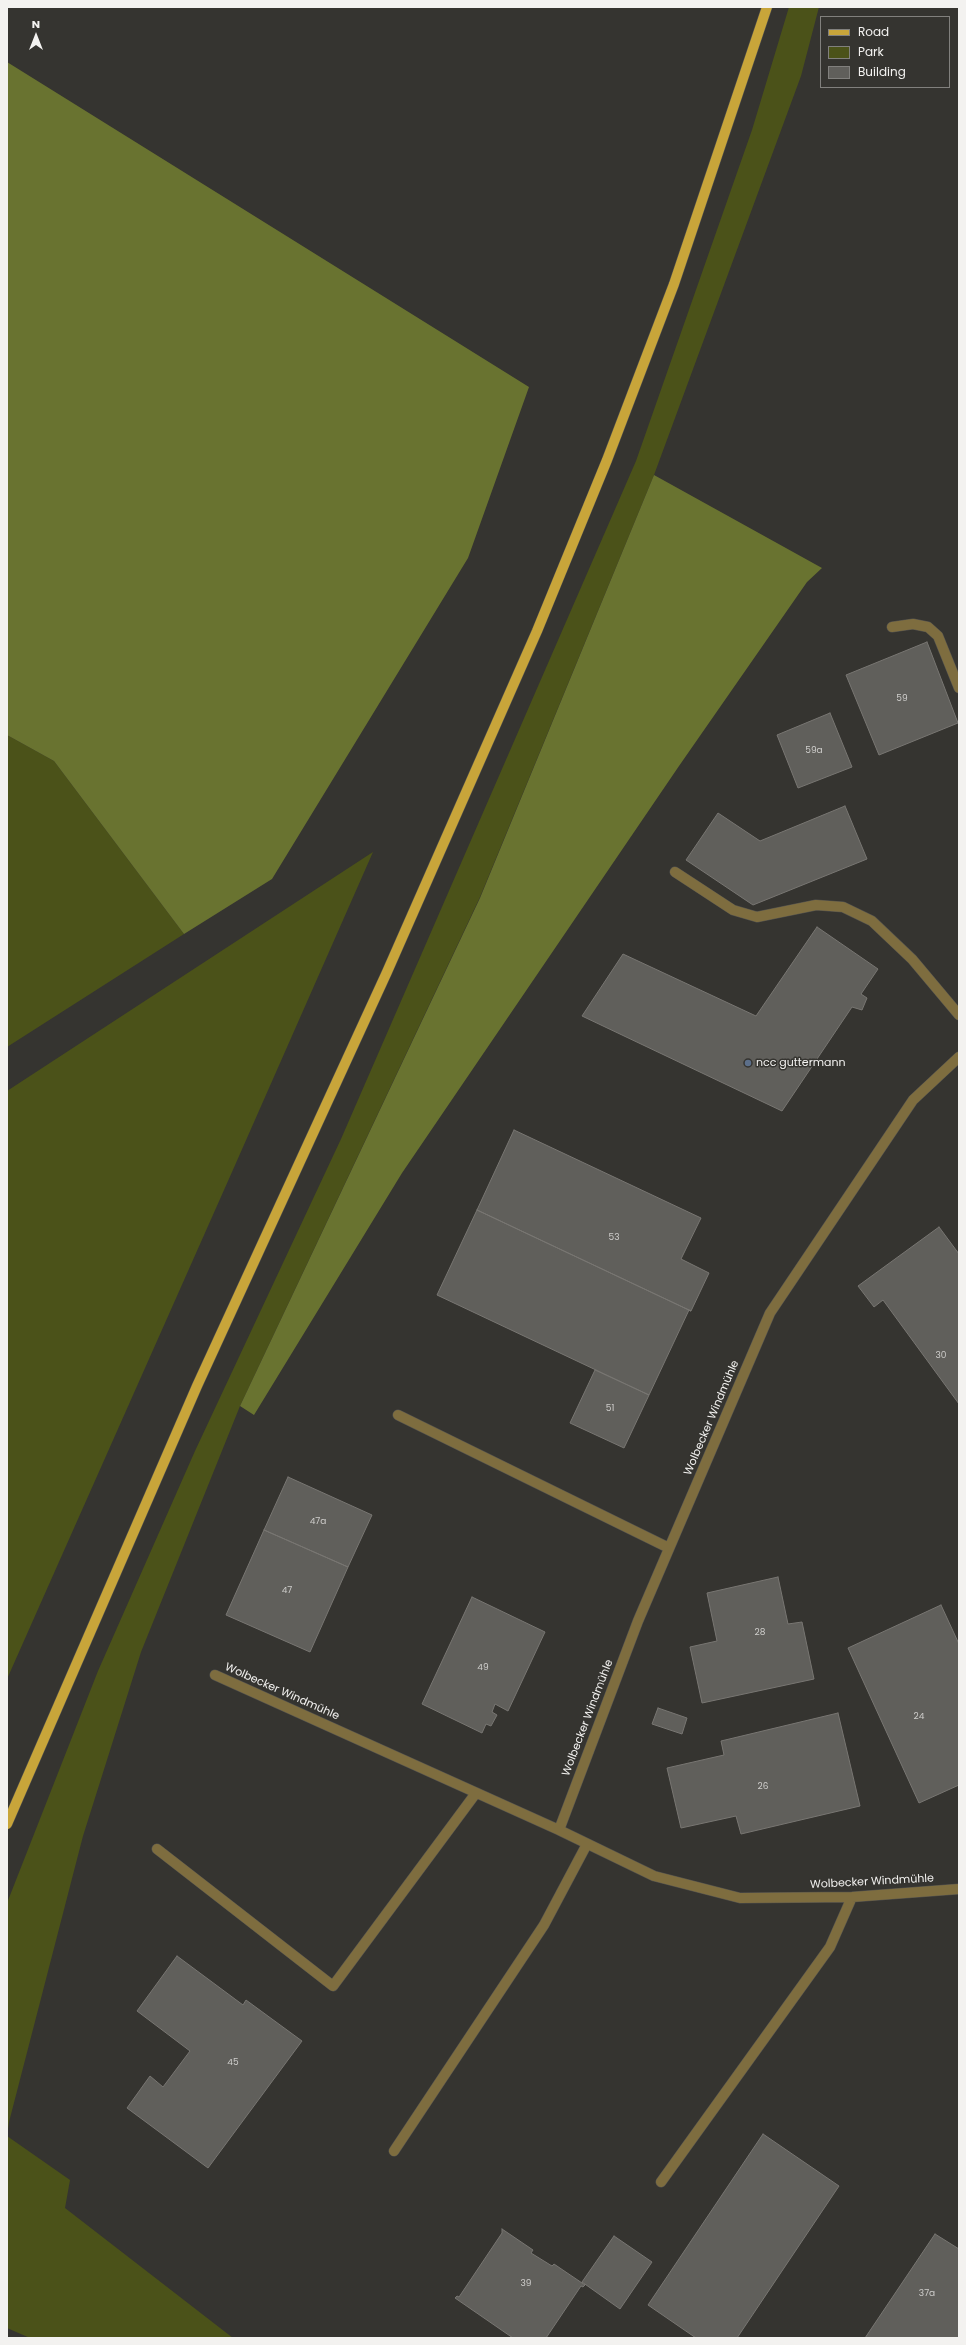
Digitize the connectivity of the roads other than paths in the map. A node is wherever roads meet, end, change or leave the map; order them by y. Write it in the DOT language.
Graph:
graph roads {
  1 [pos="767,7"];
  2 [pos="892,627"];
  3 [pos="959,688"];
  4 [pos="675,872"];
  5 [pos="959,1015"];
  6 [pos="959,1057"];
  7 [pos="398,1415"];
  8 [pos="669,1548"];
  9 [pos="215,1675"];
  10 [pos="476,1793"];
  11 [pos="7,1824"];
  12 [pos="558,1830"];
  13 [pos="587,1844"];
  14 [pos="157,1849"];
  15 [pos="959,1889"];
  16 [pos="852,1897"];
  17 [pos="394,2151"];
  18 [pos="662,2182"];
  1 -- 11 [label="main road"];
  2 -- 3 [label="street"];
  4 -- 5 [label="street"];
  6 -- 8 [label="street, Wolbecker Windmühle"];
  7 -- 8 [label="street"];
  8 -- 12 [label="street, Wolbecker Windmühle"];
  9 -- 10 [label="street, Wolbecker Windmühle"];
  10 -- 12 [label="street, Wolbecker Windmühle"];
  10 -- 14 [label="street"];
  12 -- 13 [label="street, Wolbecker Windmühle"];
  13 -- 16 [label="street, Wolbecker Windmühle"];
  13 -- 17 [label="street"];
  15 -- 16 [label="street, Wolbecker Windmühle"];
  16 -- 18 [label="street"];
}
